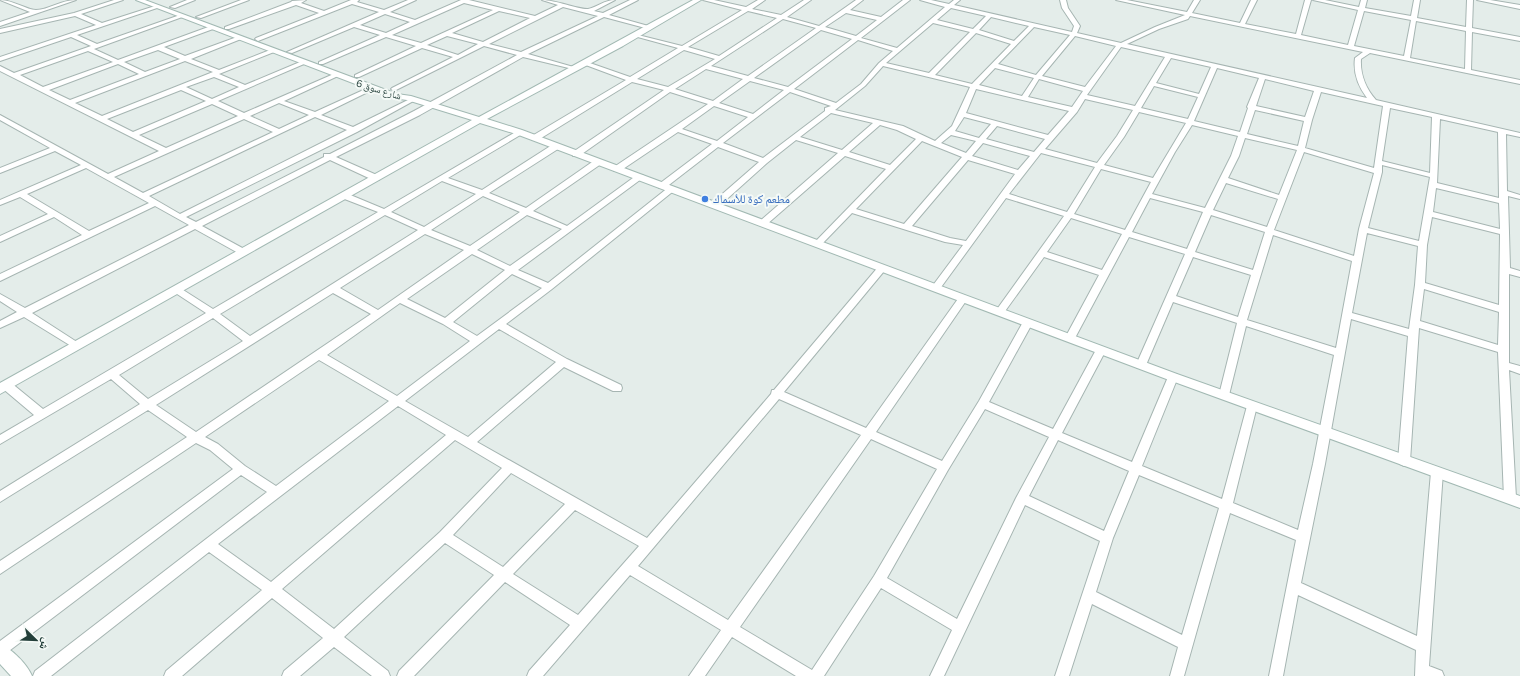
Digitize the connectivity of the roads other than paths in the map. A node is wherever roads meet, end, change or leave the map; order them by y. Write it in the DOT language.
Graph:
graph roads {
  1 [pos="3,0"];
  2 [pos="73,0"];
  3 [pos="120,0"];
  4 [pos="139,0"];
  5 [pos="192,0"];
  6 [pos="246,0"];
  7 [pos="287,0"];
  8 [pos="303,0"];
  9 [pos="336,0"];
  10 [pos="413,0"];
  11 [pos="465,0"];
  12 [pos="612,0"];
  13 [pos="635,0"];
  14 [pos="698,0"];
  15 [pos="706,0"];
  16 [pos="762,0"];
  17 [pos="806,0"];
  18 [pos="860,0"];
  19 [pos="907,0"];
  20 [pos="923,0"];
  21 [pos="957,0"];
  22 [pos="1063,0"];
  23 [pos="1119,0"];
  24 [pos="1198,0"];
  25 [pos="1254,0"];
  26 [pos="1308,0"];
  27 [pos="1316,0"];
  28 [pos="1364,0"];
  29 [pos="1416,0"];
  30 [pos="1470,0"];
  31 [pos="1480,0"];
  32 [pos="550,1"];
  33 [pos="352,2"];
  34 [pos="156,3"];
  35 [pos="296,3"];
  36 [pos="562,5"];
  37 [pos="950,6"];
  38 [pos="173,7"];
  39 [pos="1520,7"];
  40 [pos="1362,8"];
  41 [pos="499,9"];
  42 [pos="747,9"];
  43 [pos="846,11"];
  44 [pos="35,12"];
  45 [pos="385,12"];
  46 [pos="589,12"];
  47 [pos="325,13"];
  48 [pos="76,14"];
  49 [pos="1188,14"];
  50 [pos="990,15"];
  51 [pos="182,16"];
  52 [pos="606,16"];
  53 [pos="199,17"];
  54 [pos="782,17"];
  55 [pos="536,18"];
  56 [pos="881,20"];
  57 [pos="1414,20"];
  58 [pos="933,21"];
  59 [pos="416,22"];
  60 [pos="0,24"];
  61 [pos="101,25"];
  62 [pos="354,25"];
  63 [pos="1033,25"];
  64 [pos="1242,25"];
  65 [pos="650,27"];
  66 [pos="211,28"];
  67 [pos="227,28"];
  68 [pos="821,28"];
  69 [pos="0,30"];
  70 [pos="1468,30"];
  71 [pos="976,31"];
  72 [pos="447,34"];
  73 [pos="1074,34"];
  74 [pos="71,35"];
  75 [pos="386,35"];
  76 [pos="636,35"];
  77 [pos="1298,37"];
  78 [pos="239,38"];
  79 [pos="858,38"];
  80 [pos="1520,39"];
  81 [pos="258,40"];
  82 [pos="1014,43"];
  83 [pos="484,45"];
  84 [pos="422,46"];
  85 [pos="1119,46"];
  86 [pos="92,47"];
  87 [pos="157,47"];
  88 [pos="1351,47"];
  89 [pos="683,48"];
  90 [pos="898,50"];
  91 [pos="272,51"];
  92 [pos="1368,51"];
  93 [pos="290,52"];
  94 [pos="523,54"];
  95 [pos="459,57"];
  96 [pos="1168,57"];
  97 [pos="185,58"];
  98 [pos="720,58"];
  99 [pos="0,59"];
  100 [pos="1408,59"];
  101 [pos="118,62"];
  102 [pos="302,62"];
  103 [pos="584,63"];
  104 [pos="321,64"];
  105 [pos="881,64"];
  106 [pos="993,65"];
  107 [pos="1215,66"];
  108 [pos="705,67"];
  109 [pos="0,68"];
  110 [pos="575,69"];
  111 [pos="1468,71"];
  112 [pos="216,73"];
  113 [pos="145,74"];
  114 [pos="14,75"];
  115 [pos="336,75"];
  116 [pos="357,76"];
  117 [pos="930,76"];
  118 [pos="1264,77"];
  119 [pos="747,78"];
  120 [pos="1037,78"];
  121 [pos="632,80"];
  122 [pos="1520,82"];
  123 [pos="1152,84"];
  124 [pos="180,87"];
  125 [pos="244,87"];
  126 [pos="973,87"];
  127 [pos="372,88"];
  128 [pos="394,89"];
  129 [pos="669,89"];
  130 [pos="788,89"];
  131 [pos="42,90"];
  132 [pos="1318,90"];
  133 [pos="1085,93"];
  134 [pos="1201,96"];
  135 [pos="411,99"];
  136 [pos="1023,99"];
  137 [pos="279,100"];
  138 [pos="211,102"];
  139 [pos="69,103"];
  140 [pos="713,104"];
  141 [pos="1376,104"];
  142 [pos="432,105"];
  143 [pos="836,105"];
  144 [pos="1387,106"];
  145 [pos="1251,107"];
  146 [pos="1136,109"];
  147 [pos="828,110"];
  148 [pos="1074,110"];
  149 [pos="962,114"];
  150 [pos="316,115"];
  151 [pos="753,116"];
  152 [pos="0,117"];
  153 [pos="243,117"];
  154 [pos="1436,117"];
  155 [pos="101,119"];
  156 [pos="481,119"];
  157 [pos="1308,120"];
  158 [pos="879,122"];
  159 [pos="1190,122"];
  160 [pos="996,123"];
  161 [pos="677,129"];
  162 [pos="354,130"];
  163 [pos="1502,131"];
  164 [pos="279,132"];
  165 [pos="519,132"];
  166 [pos="950,132"];
  167 [pos="133,135"];
  168 [pos="1244,135"];
  169 [pos="1520,135"];
  170 [pos="794,137"];
  171 [pos="535,138"];
  172 [pos="921,138"];
  173 [pos="1050,138"];
  174 [pos="981,140"];
  175 [pos="717,143"];
  176 [pos="936,144"];
  177 [pos="555,147"];
  178 [pos="56,148"];
  179 [pos="1301,149"];
  180 [pos="313,150"];
  181 [pos="165,151"];
  182 [pos="844,152"];
  183 [pos="1037,152"];
  184 [pos="576,154"];
  185 [pos="330,157"];
  186 [pos="968,157"];
  187 [pos="764,161"];
  188 [pos="598,162"];
  189 [pos="1378,162"];
  190 [pos="87,165"];
  191 [pos="1099,166"];
  192 [pos="892,168"];
  193 [pos="617,169"];
  194 [pos="0,171"];
  195 [pos="1378,172"];
  196 [pos="1020,173"];
  197 [pos="108,177"];
  198 [pos="640,177"];
  199 [pos="376,178"];
  200 [pos="441,178"];
  201 [pos="1223,179"];
  202 [pos="1433,180"];
  203 [pos="1156,182"];
  204 [pos="667,187"];
  205 [pos="482,193"];
  206 [pos="21,194"];
  207 [pos="1005,195"];
  208 [pos="1148,195"];
  209 [pos="143,196"];
  210 [pos="345,196"];
  211 [pos="1520,197"];
  212 [pos="1282,198"];
  213 [pos="1504,198"];
  214 [pos="0,203"];
  215 [pos="154,203"];
  216 [pos="715,205"];
  217 [pos="852,210"];
  218 [pos="384,211"];
  219 [pos="528,211"];
  220 [pos="1208,211"];
  221 [pos="1428,213"];
  222 [pos="54,214"];
  223 [pos="1069,215"];
  224 [pos="180,217"];
  225 [pos="763,223"];
  226 [pos="194,225"];
  227 [pos="906,227"];
  228 [pos="568,229"];
  229 [pos="1363,229"];
  230 [pos="424,230"];
  231 [pos="1270,230"];
  232 [pos="1127,233"];
  233 [pos="1505,233"];
  234 [pos="89,235"];
  235 [pos="0,239"];
  236 [pos="818,243"];
  237 [pos="969,244"];
  238 [pos="1423,245"];
  239 [pos="471,250"];
  240 [pos="243,252"];
  241 [pos="1190,252"];
  242 [pos="1042,253"];
  243 [pos="1358,260"];
  244 [pos="882,268"];
  245 [pos="511,270"];
  246 [pos="1505,270"];
  247 [pos="1105,274"];
  248 [pos="1257,274"];
  249 [pos="1520,274"];
  250 [pos="0,278"];
  251 [pos="1420,285"];
  252 [pos="548,287"];
  253 [pos="332,288"];
  254 [pos="936,288"];
  255 [pos="177,290"];
  256 [pos="0,297"];
  257 [pos="963,298"];
  258 [pos="1171,298"];
  259 [pos="399,299"];
  260 [pos="1505,310"];
  261 [pos="24,312"];
  262 [pos="1000,312"];
  263 [pos="213,313"];
  264 [pos="378,314"];
  265 [pos="1346,314"];
  266 [pos="1242,321"];
  267 [pos="446,322"];
  268 [pos="1028,322"];
  269 [pos="1415,323"];
  270 [pos="0,325"];
  271 [pos="498,325"];
  272 [pos="1413,334"];
  273 [pos="1070,338"];
  274 [pos="250,341"];
  275 [pos="478,341"];
  276 [pos="76,346"];
  277 [pos="1101,350"];
  278 [pos="1503,350"];
  279 [pos="1339,353"];
  280 [pos="319,355"];
  281 [pos="563,362"];
  282 [pos="1141,365"];
  283 [pos="1504,365"];
  284 [pos="1520,370"];
  285 [pos="111,374"];
  286 [pos="1173,377"];
  287 [pos="3,387"];
  288 [pos="617,388"];
  289 [pos="776,393"];
  290 [pos="1224,395"];
  291 [pos="397,400"];
  292 [pos="147,404"];
  293 [pos="983,404"];
  294 [pos="1252,406"];
  295 [pos="42,415"];
  296 [pos="1324,432"];
  297 [pos="868,433"];
  298 [pos="454,434"];
  299 [pos="1055,435"];
  300 [pos="195,437"];
  301 [pos="0,440"];
  302 [pos="468,443"];
  303 [pos="1404,460"];
  304 [pos="510,467"];
  305 [pos="944,467"];
  306 [pos="241,468"];
  307 [pos="1134,468"];
  308 [pos="1437,472"];
  309 [pos="276,492"];
  310 [pos="0,497"];
  311 [pos="1022,498"];
  312 [pos="1515,500"];
  313 [pos="573,504"];
  314 [pos="1226,505"];
  315 [pos="444,536"];
  316 [pos="1303,536"];
  317 [pos="1107,538"];
  318 [pos="209,545"];
  319 [pos="648,545"];
  320 [pos="628,567"];
  321 [pos="0,568"];
  322 [pos="503,575"];
  323 [pos="879,580"];
  324 [pos="1293,586"];
  325 [pos="271,589"];
  326 [pos="1088,595"];
  327 [pos="579,623"];
  328 [pos="961,628"];
  329 [pos="730,630"];
  330 [pos="334,638"];
  331 [pos="1186,644"];
  332 [pos="1423,646"];
  333 [pos="0,649"];
  334 [pos="0,652"];
  335 [pos="1423,673"];
  336 [pos="20,675"];
  337 [pos="40,676"];
  338 [pos="171,676"];
  339 [pos="289,676"];
  340 [pos="383,676"];
  341 [pos="404,676"];
  342 [pos="534,676"];
  343 [pos="696,676"];
  344 [pos="809,676"];
  345 [pos="816,676"];
  346 [pos="937,676"];
  347 [pos="1062,676"];
  348 [pos="1177,676"];
  349 [pos="1276,676"];
  350 [pos="1438,676"];
  1 -- 44 [label="street"];
  2 -- 44 [label="street"];
  3 -- 48 [label="street"];
  4 -- 34 [label="street, شارع سوق 6"];
  5 -- 38 [label="street"];
  6 -- 53 [label="street"];
  7 -- 35 [label="street"];
  8 -- 35 [label="street"];
  9 -- 33 [label="street"];
  10 -- 45 [label="street"];
  11 -- 41 [label="street"];
  11 -- 59 [label="street"];
  12 -- 46 [label="street"];
  13 -- 52 [label="street"];
  14 -- 65 [label="street"];
  15 -- 42 [label="street"];
  16 -- 42 [label="street"];
  17 -- 54 [label="street"];
  18 -- 43 [label="street"];
  19 -- 56 [label="street"];
  20 -- 37 [label="street"];
  21 -- 37 [label="street"];
  22 -- 73 [label="street"];
  23 -- 49 [label="street"];
  24 -- 49 [label="street"];
  25 -- 64 [label="street"];
  26 -- 77 [label="street"];
  27 -- 40 [label="street"];
  28 -- 40 [label="street"];
  29 -- 57 [label="street"];
  30 -- 70 [label="street"];
  31 -- 39 [label="street"];
  32 -- 36 [label="street"];
  33 -- 45 [label="street"];
  33 -- 47 [label="street"];
  34 -- 38 [label="street, شارع سوق 6"];
  34 -- 51 [label="street, شارع سوق 6"];
  34 -- 61 [label="street"];
  35 -- 47 [label="street"];
  35 -- 67 [label="street"];
  36 -- 46 [label="street"];
  36 -- 55 [label="street"];
  37 -- 50 [label="street"];
  37 -- 58 [label="street"];
  38 -- 53 [label="street, شارع سوق 6"];
  40 -- 57 [label="street"];
  40 -- 88 [label="street"];
  41 -- 55 [label="street"];
  41 -- 72 [label="street"];
  42 -- 54 [label="street"];
  42 -- 89 [label="street"];
  43 -- 56 [label="street"];
  43 -- 68 [label="street"];
  44 -- 60 [label="street"];
  45 -- 59 [label="street"];
  45 -- 62 [label="street"];
  46 -- 52 [label="street"];
  47 -- 81 [label="street"];
  48 -- 61 [label="street"];
  48 -- 69 [label="street"];
  49 -- 64 [label="street"];
  49 -- 85 [label="street"];
  50 -- 63 [label="street"];
  50 -- 71 [label="street"];
  51 -- 66 [label="street, شارع سوق 6"];
  51 -- 86 [label="street"];
  52 -- 65 [label="street"];
  52 -- 94 [label="street"];
  53 -- 67 [label="street, شارع سوق 6"];
  54 -- 68 [label="street"];
  54 -- 98 [label="street"];
  55 -- 83 [label="street"];
  56 -- 79 [label="street"];
  57 -- 70 [label="street"];
  57 -- 100 [label="street"];
  58 -- 71 [label="street"];
  58 -- 90 [label="street"];
  59 -- 75 [label="street"];
  61 -- 74 [label="street"];
  62 -- 75 [label="street"];
  62 -- 93 [label="street"];
  63 -- 73 [label="street"];
  63 -- 82 [label="street"];
  64 -- 77 [label="street"];
  65 -- 76 [label="street"];
  66 -- 78 [label="street, شارع سوق 6"];
  66 -- 87 [label="street"];
  67 -- 81 [label="street, شارع سوق 6"];
  68 -- 79 [label="street"];
  68 -- 119 [label="street"];
  70 -- 80 [label="street"];
  70 -- 111 [label="street"];
  71 -- 82 [label="street"];
  71 -- 117 [label="street"];
  72 -- 83 [label="street"];
  72 -- 84 [label="street"];
  73 -- 85 [label="street"];
  73 -- 120 [label="street"];
  74 -- 86 [label="street"];
  74 -- 99 [label="street"];
  75 -- 84 [label="street"];
  75 -- 104 [label="street"];
  76 -- 89 [label="street"];
  76 -- 103 [label="street"];
  77 -- 88 [label="street"];
  78 -- 91 [label="street, شارع سوق 6"];
  78 -- 97 [label="street"];
  79 -- 90 [label="street"];
  79 -- 130 [label="street"];
  81 -- 93 [label="street, شارع سوق 6"];
  82 -- 106 [label="street"];
  83 -- 94 [label="street"];
  83 -- 95 [label="street"];
  84 -- 95 [label="street"];
  84 -- 116 [label="street"];
  85 -- 96 [label="street"];
  85 -- 133 [label="street"];
  86 -- 101 [label="street"];
  86 -- 114 [label="street"];
  87 -- 97 [label="street"];
  87 -- 101 [label="street"];
  88 -- 92 [label="street"];
  89 -- 98 [label="street"];
  89 -- 121 [label="street"];
  90 -- 105 [label="street"];
  91 -- 102 [label="street, شارع سوق 6"];
  91 -- 112 [label="street"];
  92 -- 100 [label="street"];
  92 -- 141 [label="street"];
  93 -- 104 [label="street, شارع سوق 6"];
  94 -- 110 [label="street"];
  94 -- 142 [label="street"];
  95 -- 128 [label="street"];
  96 -- 107 [label="street"];
  96 -- 123 [label="street"];
  97 -- 112 [label="street"];
  97 -- 113 [label="street"];
  98 -- 108 [label="street"];
  100 -- 111 [label="street"];
  101 -- 113 [label="street"];
  101 -- 131 [label="street"];
  102 -- 115 [label="street, شارع سوق 6"];
  102 -- 125 [label="street"];
  103 -- 110 [label="street"];
  103 -- 121 [label="street"];
  104 -- 116 [label="street, شارع سوق 6"];
  105 -- 117 [label="street"];
  105 -- 143 [label="street"];
  106 -- 120 [label="street"];
  106 -- 126 [label="street"];
  107 -- 118 [label="street"];
  107 -- 134 [label="street"];
  108 -- 119 [label="street"];
  108 -- 129 [label="street"];
  109 -- 114 [label="street"];
  110 -- 156 [label="street"];
  111 -- 122 [label="street"];
  112 -- 124 [label="street"];
  112 -- 125 [label="street"];
  113 -- 139 [label="street"];
  114 -- 131 [label="street"];
  115 -- 127 [label="street, شارع سوق 6"];
  115 -- 137 [label="street"];
  116 -- 128 [label="street, شارع سوق 6"];
  117 -- 126 [label="street"];
  118 -- 132 [label="street"];
  118 -- 145 [label="street"];
  119 -- 130 [label="street"];
  119 -- 140 [label="street"];
  120 -- 133 [label="street"];
  120 -- 136 [label="street"];
  121 -- 129 [label="street"];
  121 -- 171 [label="street"];
  123 -- 134 [label="street"];
  123 -- 146 [label="street"];
  124 -- 138 [label="street"];
  124 -- 155 [label="street"];
  125 -- 138 [label="street"];
  126 -- 136 [label="street"];
  126 -- 149 [label="street"];
  127 -- 135 [label="street, شارع سوق 6"];
  127 -- 150 [label="street"];
  128 -- 135 [label="street, شارع سوق 6"];
  129 -- 140 [label="street"];
  129 -- 184 [label="street"];
  130 -- 143 [label="street"];
  130 -- 151 [label="street"];
  131 -- 139 [label="street"];
  132 -- 141 [label="street"];
  132 -- 157 [label="street"];
  133 -- 146 [label="street"];
  133 -- 148 [label="street"];
  134 -- 159 [label="street"];
  135 -- 142 [label="street"];
  135 -- 162 [label="street"];
  136 -- 148 [label="street"];
  137 -- 150 [label="street"];
  137 -- 153 [label="street"];
  138 -- 153 [label="street"];
  138 -- 167 [label="street"];
  139 -- 155 [label="street"];
  140 -- 151 [label="street"];
  140 -- 161 [label="street"];
  141 -- 144 [label="street"];
  142 -- 156 [label="street"];
  142 -- 185 [label="street"];
  143 -- 147 [label="street"];
  144 -- 154 [label="street"];
  144 -- 189 [label="street"];
  145 -- 157 [label="street"];
  145 -- 168 [label="street"];
  146 -- 159 [label="street"];
  146 -- 191 [label="street"];
  147 -- 158 [label="street"];
  147 -- 170 [label="street"];
  148 -- 173 [label="street"];
  149 -- 160 [label="street"];
  149 -- 166 [label="street"];
  150 -- 162 [label="street"];
  150 -- 164 [label="street"];
  151 -- 175 [label="street"];
  152 -- 178 [label="street"];
  153 -- 164 [label="street"];
  153 -- 181 [label="street"];
  154 -- 163 [label="street"];
  154 -- 202 [label="street"];
  155 -- 167 [label="street"];
  156 -- 165 [label="street"];
  156 -- 199 [label="street"];
  157 -- 179 [label="street"];
  158 -- 172 [label="street"];
  158 -- 182 [label="street"];
  159 -- 168 [label="street"];
  159 -- 203 [label="street"];
  160 -- 173 [label="street"];
  160 -- 174 [label="street"];
  161 -- 175 [label="street"];
  161 -- 193 [label="street"];
  162 -- 180 [label="street"];
  163 -- 169 [label="street"];
  163 -- 213 [label="street"];
  164 -- 209 [label="street"];
  165 -- 171 [label="street"];
  165 -- 200 [label="street"];
  166 -- 174 [label="street"];
  166 -- 176 [label="street"];
  167 -- 181 [label="street"];
  168 -- 179 [label="street"];
  168 -- 201 [label="street"];
  170 -- 182 [label="street"];
  170 -- 187 [label="street"];
  171 -- 177 [label="street"];
  172 -- 176 [label="street"];
  172 -- 192 [label="street"];
  173 -- 183 [label="street"];
  174 -- 183 [label="street"];
  174 -- 186 [label="street"];
  175 -- 187 [label="street"];
  175 -- 204 [label="street"];
  176 -- 186 [label="street"];
  177 -- 184 [label="street"];
  177 -- 205 [label="street"];
  178 -- 190 [label="street"];
  178 -- 194 [label="street"];
  179 -- 195 [label="street"];
  179 -- 212 [label="street"];
  180 -- 185 [label="street"];
  180 -- 224 [label="street"];
  181 -- 197 [label="street"];
  182 -- 192 [label="street"];
  182 -- 225 [label="street"];
  183 -- 191 [label="street"];
  183 -- 196 [label="street"];
  184 -- 188 [label="street"];
  185 -- 199 [label="street"];
  185 -- 226 [label="street"];
  186 -- 196 [label="street"];
  186 -- 227 [label="street"];
  187 -- 216 [label="street"];
  188 -- 193 [label="street"];
  188 -- 219 [label="street"];
  189 -- 195 [label="street"];
  189 -- 202 [label="street"];
  190 -- 197 [label="street"];
  190 -- 206 [label="street"];
  191 -- 203 [label="street"];
  191 -- 223 [label="street"];
  192 -- 217 [label="street"];
  193 -- 198 [label="street"];
  195 -- 229 [label="street"];
  196 -- 207 [label="street"];
  197 -- 209 [label="street"];
  198 -- 204 [label="street"];
  198 -- 228 [label="street"];
  199 -- 210 [label="street"];
  200 -- 205 [label="street"];
  200 -- 218 [label="street"];
  201 -- 212 [label="street"];
  201 -- 220 [label="street"];
  202 -- 213 [label="street"];
  202 -- 221 [label="street"];
  203 -- 208 [label="street"];
  204 -- 216 [label="street"];
  204 -- 252 [label="street"];
  205 -- 219 [label="street"];
  205 -- 230 [label="street"];
  206 -- 214 [label="street"];
  206 -- 222 [label="street"];
  207 -- 223 [label="street"];
  207 -- 237 [label="street"];
  208 -- 220 [label="street"];
  208 -- 232 [label="street"];
  209 -- 215 [label="street"];
  210 -- 218 [label="street"];
  210 -- 240 [label="street"];
  211 -- 213 [label="street"];
  212 -- 231 [label="street"];
  213 -- 233 [label="street"];
  215 -- 224 [label="street"];
  215 -- 234 [label="street"];
  216 -- 225 [label="street"];
  217 -- 227 [label="street"];
  217 -- 236 [label="street"];
  218 -- 230 [label="street"];
  218 -- 263 [label="street"];
  219 -- 228 [label="street"];
  219 -- 239 [label="street"];
  220 -- 231 [label="street"];
  220 -- 241 [label="street"];
  221 -- 233 [label="street"];
  221 -- 238 [label="street"];
  222 -- 234 [label="street"];
  222 -- 235 [label="street"];
  223 -- 232 [label="street"];
  223 -- 242 [label="street"];
  224 -- 226 [label="street"];
  225 -- 236 [label="street"];
  226 -- 240 [label="street"];
  226 -- 261 [label="street"];
  227 -- 237 [label="street"];
  228 -- 245 [label="street"];
  229 -- 238 [label="street"];
  229 -- 243 [label="street"];
  230 -- 239 [label="street"];
  230 -- 253 [label="street"];
  231 -- 243 [label="street"];
  231 -- 248 [label="street"];
  232 -- 241 [label="street"];
  232 -- 247 [label="street"];
  233 -- 246 [label="street"];
  234 -- 250 [label="street"];
  236 -- 244 [label="street"];
  237 -- 254 [label="street"];
  238 -- 251 [label="street"];
  239 -- 245 [label="street"];
  239 -- 259 [label="street"];
  240 -- 255 [label="street"];
  241 -- 248 [label="street"];
  241 -- 258 [label="street"];
  242 -- 247 [label="street"];
  242 -- 262 [label="street"];
  243 -- 265 [label="street"];
  244 -- 254 [label="street"];
  244 -- 289 [label="street"];
  245 -- 252 [label="street"];
  245 -- 267 [label="street"];
  246 -- 249 [label="street"];
  246 -- 260 [label="street"];
  247 -- 273 [label="street"];
  248 -- 266 [label="street"];
  251 -- 260 [label="street"];
  251 -- 269 [label="street"];
  252 -- 271 [label="street"];
  253 -- 264 [label="street"];
  253 -- 274 [label="street"];
  254 -- 257 [label="street"];
  255 -- 263 [label="street"];
  255 -- 276 [label="street"];
  256 -- 261 [label="street"];
  257 -- 262 [label="street"];
  257 -- 297 [label="street"];
  258 -- 266 [label="street"];
  258 -- 282 [label="street"];
  259 -- 264 [label="street"];
  259 -- 267 [label="street"];
  260 -- 278 [label="street"];
  261 -- 270 [label="street"];
  261 -- 276 [label="street"];
  262 -- 268 [label="street"];
  263 -- 274 [label="street"];
  263 -- 285 [label="street"];
  264 -- 280 [label="street"];
  265 -- 272 [label="street"];
  265 -- 279 [label="street"];
  266 -- 279 [label="street"];
  266 -- 290 [label="street"];
  267 -- 275 [label="street"];
  268 -- 273 [label="street"];
  268 -- 293 [label="street"];
  269 -- 272 [label="street"];
  269 -- 278 [label="street"];
  271 -- 275 [label="street"];
  271 -- 281 [label="street"];
  272 -- 303 [label="street"];
  273 -- 277 [label="street"];
  274 -- 292 [label="street"];
  275 -- 291 [label="street"];
  276 -- 287 [label="street"];
  277 -- 282 [label="street"];
  277 -- 299 [label="street"];
  278 -- 283 [label="street"];
  279 -- 296 [label="street"];
  280 -- 291 [label="street"];
  280 -- 300 [label="street"];
  281 -- 288 [label="street"];
  281 -- 302 [label="street"];
  282 -- 286 [label="street"];
  283 -- 284 [label="street"];
  283 -- 312 [label="street"];
  285 -- 292 [label="street"];
  285 -- 295 [label="street"];
  286 -- 290 [label="street"];
  286 -- 307 [label="street"];
  287 -- 295 [label="street"];
  289 -- 297 [label="street"];
  289 -- 319 [label="street"];
  290 -- 294 [label="street"];
  291 -- 298 [label="street"];
  291 -- 309 [label="street"];
  292 -- 300 [label="street"];
  292 -- 310 [label="street"];
  293 -- 299 [label="street"];
  293 -- 305 [label="street"];
  294 -- 296 [label="street"];
  294 -- 314 [label="street"];
  295 -- 301 [label="street"];
  296 -- 303 [label="street"];
  296 -- 316 [label="street"];
  297 -- 305 [label="street"];
  297 -- 329 [label="street"];
  298 -- 302 [label="street"];
  298 -- 325 [label="street"];
  299 -- 307 [label="street"];
  299 -- 311 [label="street"];
  300 -- 306 [label="street"];
  300 -- 321 [label="street"];
  302 -- 304 [label="street"];
  303 -- 308 [label="street"];
  304 -- 313 [label="street"];
  304 -- 315 [label="street"];
  305 -- 323 [label="street"];
  306 -- 309 [label="street"];
  306 -- 333 [label="street"];
  307 -- 314 [label="street"];
  307 -- 317 [label="street"];
  308 -- 312 [label="street"];
  308 -- 332 [label="street"];
  309 -- 318 [label="street"];
  311 -- 317 [label="street"];
  311 -- 328 [label="street"];
  313 -- 319 [label="street"];
  313 -- 322 [label="street"];
  314 -- 316 [label="street"];
  314 -- 331 [label="street"];
  315 -- 322 [label="street"];
  315 -- 330 [label="street"];
  316 -- 324 [label="street"];
  317 -- 326 [label="street"];
  318 -- 325 [label="street"];
  318 -- 337 [label="street"];
  319 -- 320 [label="street"];
  320 -- 327 [label="street"];
  320 -- 329 [label="street"];
  322 -- 327 [label="street"];
  322 -- 341 [label="street"];
  323 -- 328 [label="street"];
  323 -- 345 [label="street"];
  324 -- 332 [label="street"];
  324 -- 349 [label="street"];
  325 -- 330 [label="street"];
  325 -- 338 [label="street"];
  326 -- 331 [label="street"];
  326 -- 347 [label="street"];
  327 -- 342 [label="street"];
  328 -- 346 [label="street"];
  329 -- 343 [label="street"];
  329 -- 344 [label="street"];
  330 -- 339 [label="street"];
  330 -- 340 [label="street"];
  331 -- 348 [label="street"];
  332 -- 335 [label="street"];
  334 -- 336 [label="street"];
  335 -- 350 [label="street"];
}
